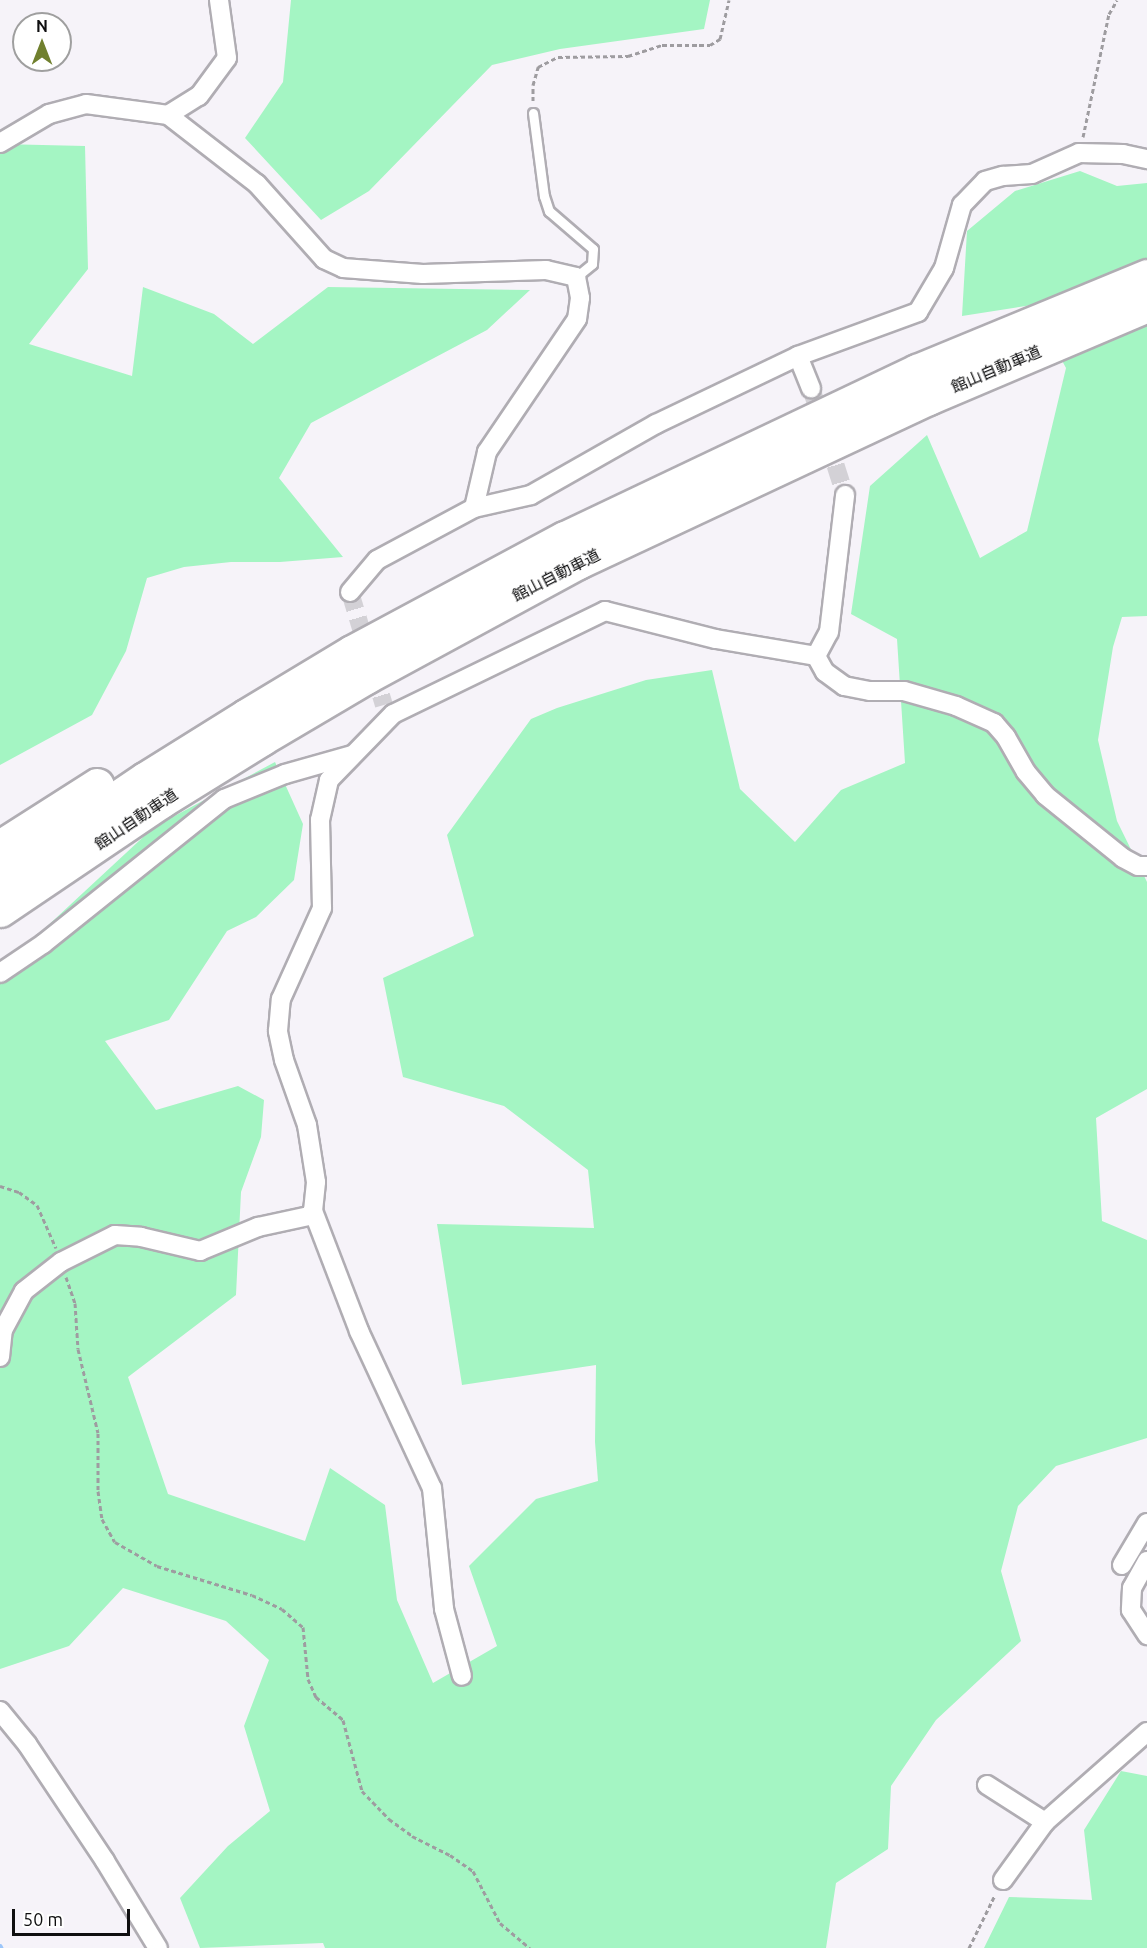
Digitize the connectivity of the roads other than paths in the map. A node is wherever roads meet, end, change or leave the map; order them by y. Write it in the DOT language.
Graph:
graph roads {
  1 [pos="219,0"];
  2 [pos="533,113"];
  3 [pos="168,115"];
  4 [pos="0,143"];
  5 [pos="1147,159"];
  6 [pos="1147,276"];
  7 [pos="576,277"];
  8 [pos="1147,304"];
  9 [pos="798,356"];
  10 [pos="811,388"];
  11 [pos="845,495"];
  12 [pos="474,508"];
  13 [pos="565,538"];
  14 [pos="350,592"];
  15 [pos="816,656"];
  16 [pos="354,755"];
  17 [pos="2,845"];
  18 [pos="1147,866"];
  19 [pos="0,877"];
  20 [pos="0,910"];
  21 [pos="0,973"];
  22 [pos="313,1211"];
  23 [pos="0,1357"];
  24 [pos="1147,1523"];
  25 [pos="1147,1561"];
  26 [pos="1122,1564"];
  27 [pos="1147,1635"];
  28 [pos="462,1676"];
  29 [pos="0,1711"];
  30 [pos="1147,1732"];
  31 [pos="987,1785"];
  32 [pos="1045,1822"];
  33 [pos="1003,1880"];
  34 [pos="158,1948"];
  1 -- 3 [label="street"];
  2 -- 7 [label="lane"];
  3 -- 4 [label="street"];
  3 -- 7 [label="street"];
  5 -- 9 [label="street"];
  6 -- 13 [label="highway, 館山自動車道"];
  7 -- 12 [label="street"];
  8 -- 20 [label="highway, 館山自動車道"];
  9 -- 10 [label="street"];
  9 -- 12 [label="street"];
  11 -- 15 [label="street"];
  12 -- 14 [label="street"];
  13 -- 17 [label="highway"];
  13 -- 19 [label="highway, 館山自動車道"];
  15 -- 16 [label="street"];
  15 -- 18 [label="street"];
  16 -- 21 [label="street"];
  16 -- 22 [label="street"];
  22 -- 23 [label="street"];
  22 -- 28 [label="street"];
  24 -- 26 [label="street"];
  25 -- 27 [label="street"];
  29 -- 34 [label="street"];
  30 -- 32 [label="street"];
  31 -- 32 [label="street"];
  32 -- 33 [label="street"];
}
